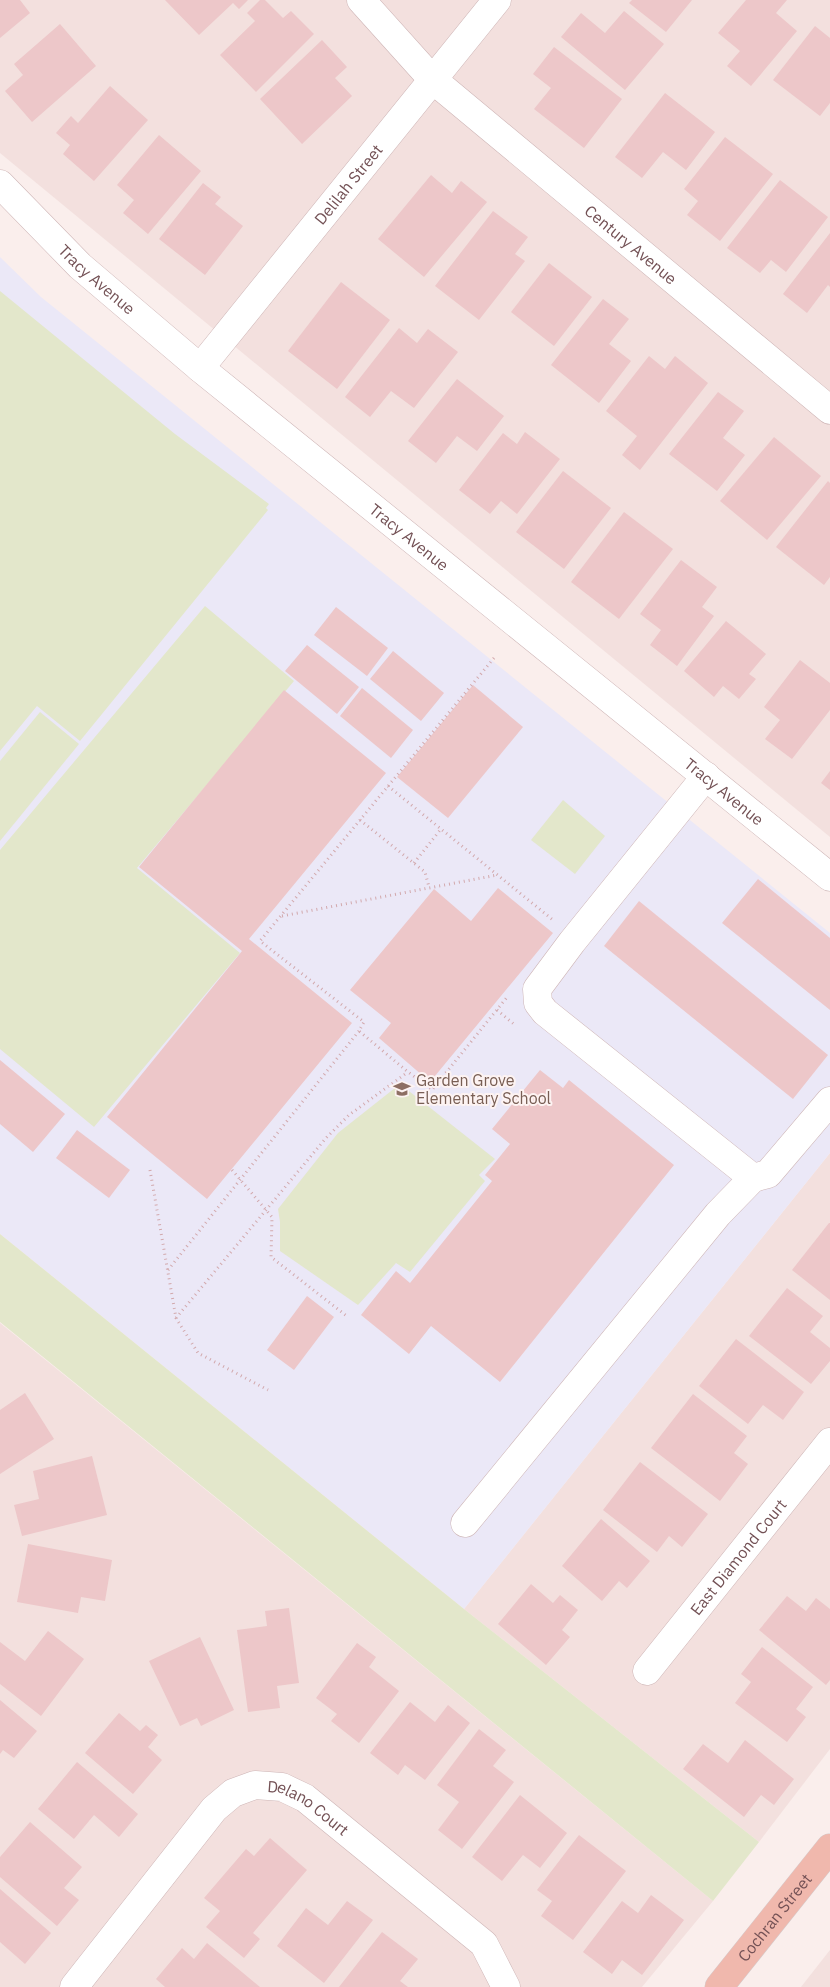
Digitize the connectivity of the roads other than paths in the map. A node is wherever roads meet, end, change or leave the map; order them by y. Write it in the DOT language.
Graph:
graph roads {
  1 [pos="361,0"];
  2 [pos="497,0"];
  3 [pos="432,79"];
  4 [pos="0,184"];
  5 [pos="200,368"];
  6 [pos="830,410"];
  7 [pos="706,776"];
  8 [pos="830,877"];
  9 [pos="830,1101"];
  10 [pos="753,1178"];
  11 [pos="830,1442"];
  12 [pos="465,1523"];
  13 [pos="647,1671"];
  14 [pos="830,1848"];
  15 [pos="74,1987"];
  16 [pos="506,1987"];
  17 [pos="719,1987"];
  1 -- 3 [label="street, Century Avenue"];
  2 -- 3 [label="street, Delilah Street"];
  3 -- 5 [label="street, Delilah Street"];
  3 -- 6 [label="street, Century Avenue"];
  4 -- 5 [label="street, Tracy Avenue"];
  5 -- 7 [label="street, Tracy Avenue"];
  7 -- 8 [label="street, Tracy Avenue"];
  7 -- 10 [label="street"];
  9 -- 10 [label="street"];
  10 -- 12 [label="street"];
  11 -- 13 [label="street, East Diamond Court"];
  14 -- 17 [label="main road, Cochran Street"];
  15 -- 16 [label="street, Delano Court"];
}
